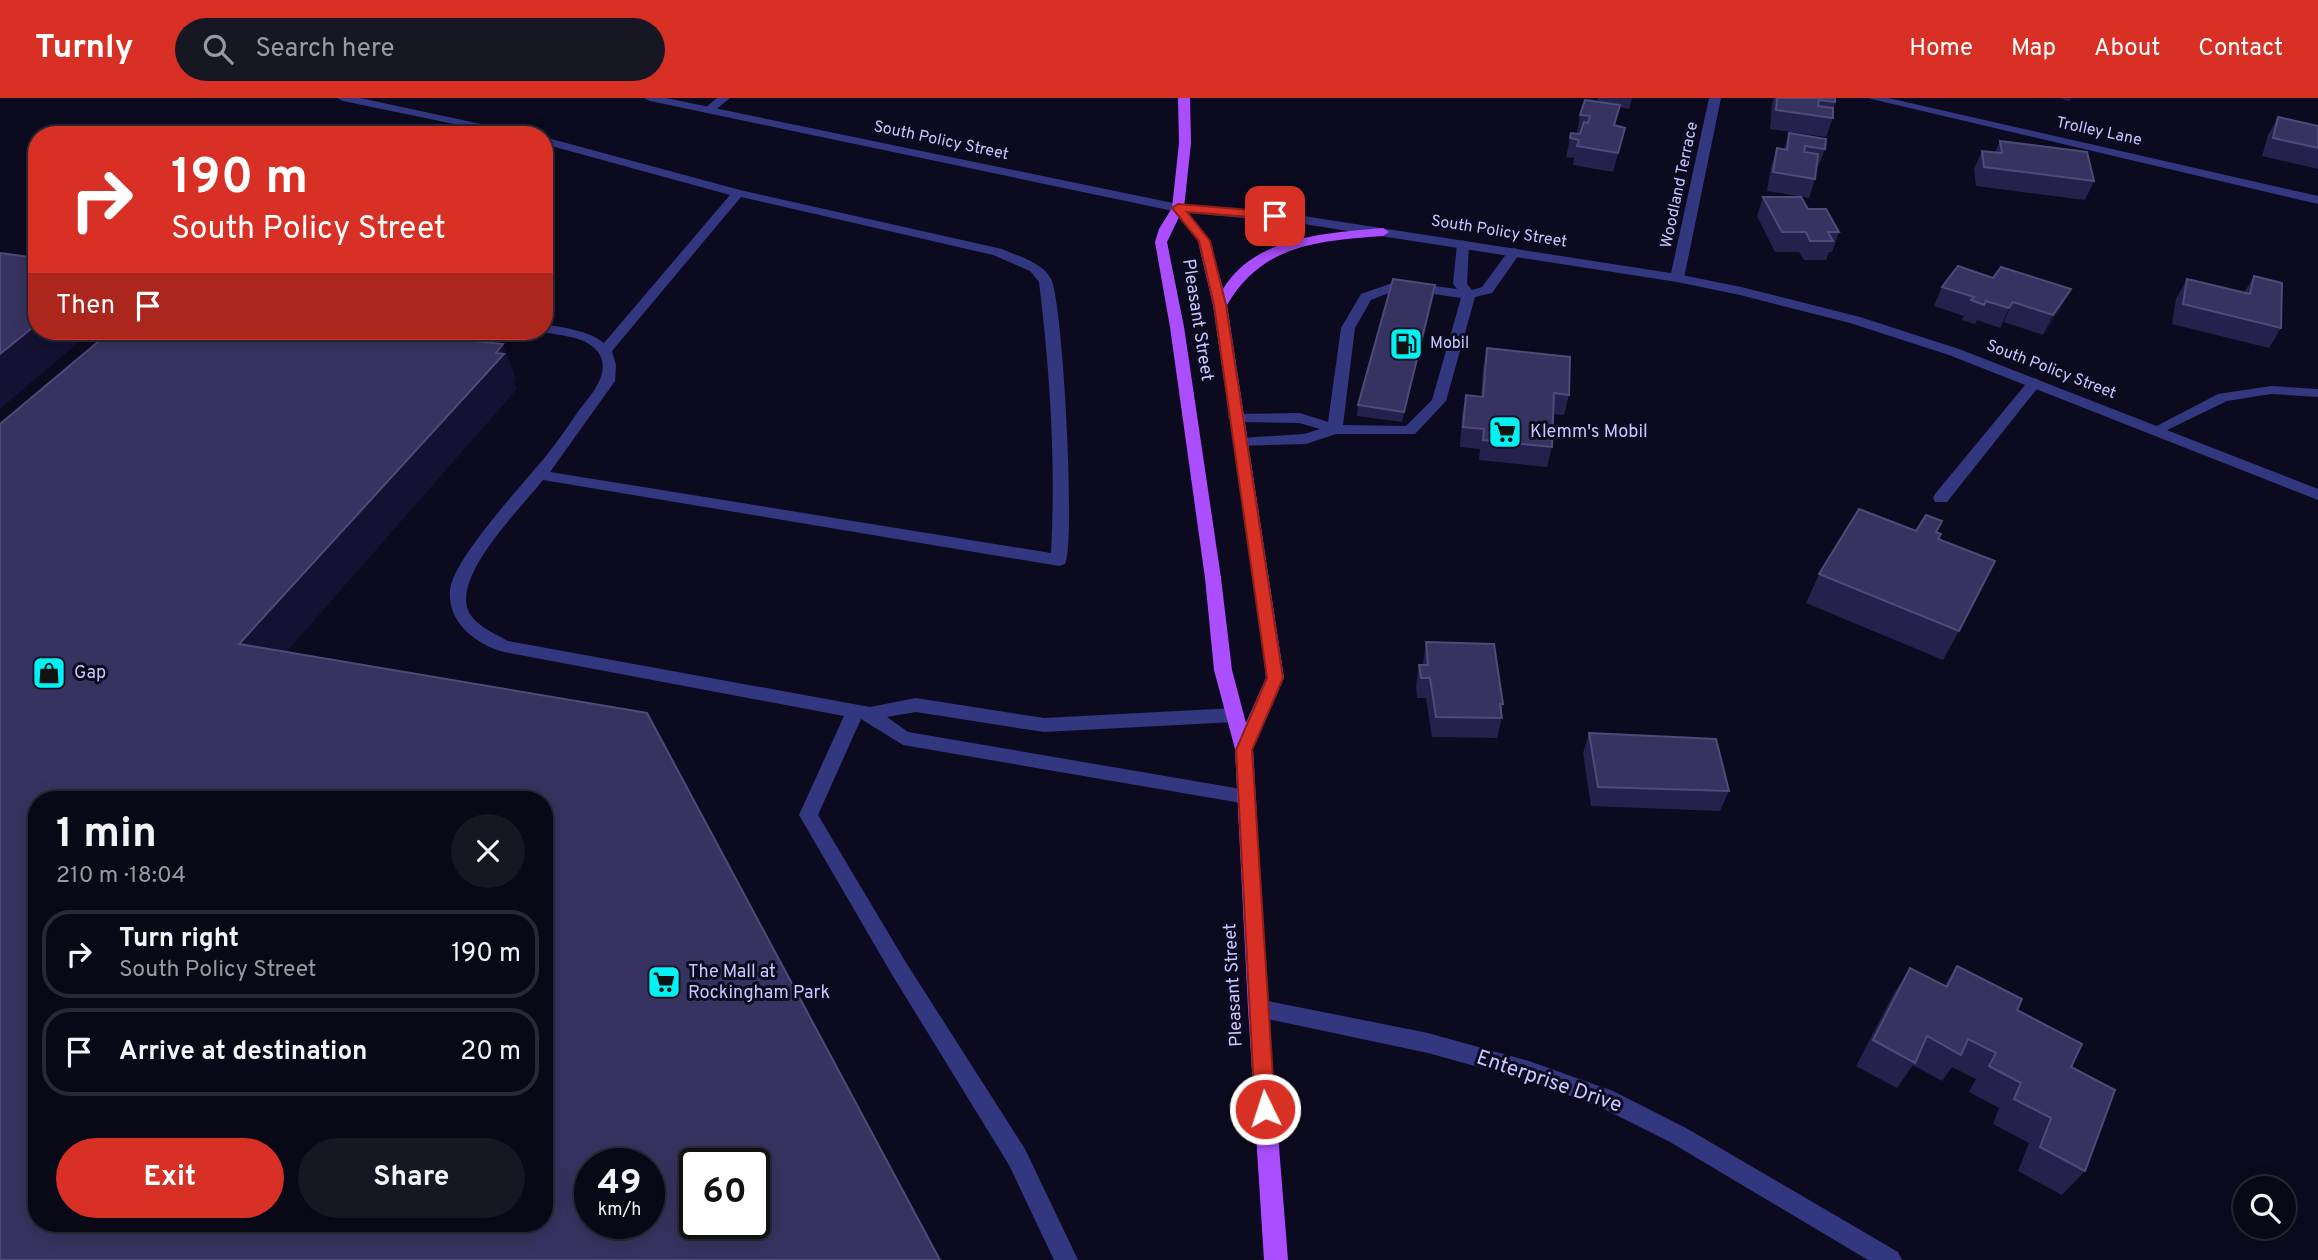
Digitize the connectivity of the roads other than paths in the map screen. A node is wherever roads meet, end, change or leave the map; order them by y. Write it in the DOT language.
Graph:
graph roads {
  1 [pos="343,98"];
  2 [pos="650,98"];
  3 [pos="724,98"];
  4 [pos="1184,98"];
  5 [pos="1715,98"];
  6 [pos="1873,98"];
  7 [pos="709,110"];
  8 [pos="481,126"];
  9 [pos="553,142"];
  10 [pos="738,193"];
  11 [pos="2318,200"];
  12 [pos="1178,208"];
  13 [pos="1383,232"];
  14 [pos="1463,244"];
  15 [pos="1515,252"];
  16 [pos="1677,278"];
  17 [pos="1469,295"];
  18 [pos="1220,305"];
  19 [pos="553,330"];
  20 [pos="605,351"];
  21 [pos="2035,382"];
  22 [pos="2318,393"];
  23 [pos="1234,417"];
  24 [pos="1335,429"];
  25 [pos="2155,430"];
  26 [pos="1240,443"];
  27 [pos="540,475"];
  28 [pos="2318,495"];
  29 [pos="1941,498"];
  30 [pos="862,713"];
  31 [pos="1235,715"];
  32 [pos="1244,750"];
  33 [pos="1247,797"];
  34 [pos="1258,1008"];
  35 [pos="1066,1260"];
  36 [pos="1276,1260"];
  37 [pos="1890,1260"];
  1 -- 8 [label="street"];
  2 -- 7 [label="street, South Policy Street"];
  3 -- 7 [label="street"];
  4 -- 12 [label="main road"];
  5 -- 16 [label="street, Woodland Terrace"];
  6 -- 11 [label="street, Trolley Lane"];
  7 -- 12 [label="street, South Policy Street"];
  9 -- 10 [label="street"];
  10 -- 20 [label="street"];
  10 -- 27 [label="street"];
  12 -- 13 [label="street, South Policy Street"];
  12 -- 18 [label="main road, Pleasant Street"];
  12 -- 31 [label="main road, Pleasant Street"];
  13 -- 14 [label="street, South Policy Street"];
  13 -- 18 [label="main road"];
  14 -- 15 [label="street, South Policy Street"];
  14 -- 17 [label="street"];
  15 -- 16 [label="street, South Policy Street"];
  15 -- 17 [label="street"];
  16 -- 21 [label="street, South Policy Street"];
  17 -- 24 [label="street"];
  17 -- 24 [label="street"];
  18 -- 23 [label="main road, Pleasant Street"];
  19 -- 20 [label="street"];
  20 -- 27 [label="street"];
  21 -- 25 [label="street, South Policy Street"];
  21 -- 29 [label="street"];
  22 -- 25 [label="street"];
  23 -- 24 [label="street"];
  23 -- 26 [label="main road, Pleasant Street"];
  24 -- 26 [label="street"];
  25 -- 28 [label="street, South Policy Street"];
  26 -- 32 [label="main road, Pleasant Street"];
  27 -- 30 [label="street"];
  30 -- 31 [label="street"];
  30 -- 33 [label="street"];
  30 -- 35 [label="street"];
  31 -- 32 [label="main road, Pleasant Street"];
  32 -- 33 [label="main road, Pleasant Street"];
  33 -- 34 [label="main road, Pleasant Street"];
  34 -- 36 [label="main road, Pleasant Street"];
  34 -- 37 [label="street, Enterprise Drive"];
}
